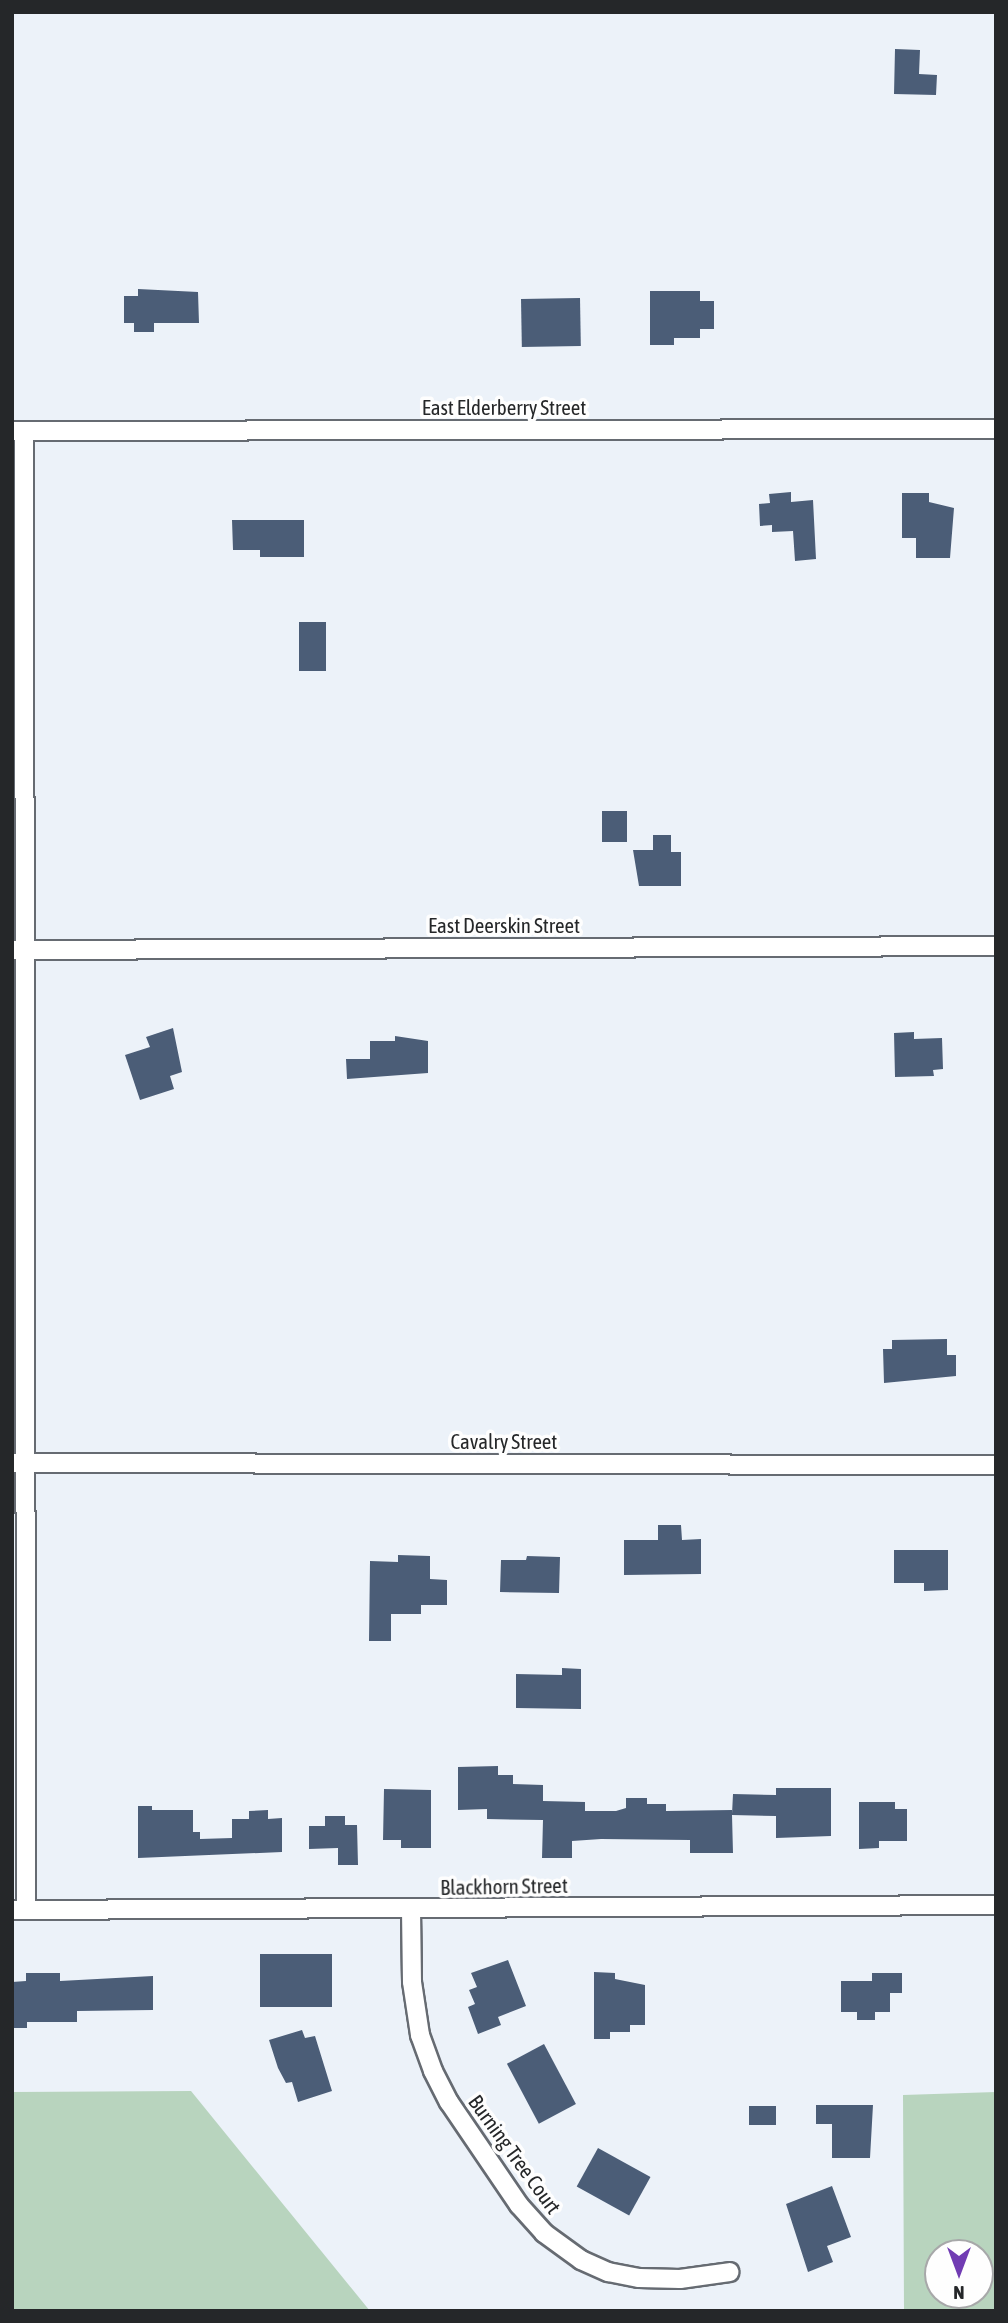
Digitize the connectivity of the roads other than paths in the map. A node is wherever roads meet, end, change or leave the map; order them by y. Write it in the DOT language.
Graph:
graph roads {
  1 [pos="996,429"];
  2 [pos="18,430"];
  3 [pos="996,946"];
  4 [pos="18,950"];
  5 [pos="19,1463"];
  6 [pos="996,1465"];
  7 [pos="996,1905"];
  8 [pos="19,1910"];
  9 [pos="411,1910"];
  10 [pos="730,2272"];
  1 -- 2 [label="street, East Elderberry Street"];
  2 -- 4 [label="street"];
  3 -- 4 [label="street, East Deerskin Street"];
  4 -- 5 [label="street"];
  5 -- 6 [label="street, Cavalry Street"];
  5 -- 8 [label="street"];
  7 -- 9 [label="street, Blackhorn Street"];
  8 -- 9 [label="street, Blackhorn Street"];
  9 -- 10 [label="street, Burning Tree Court"];
}
